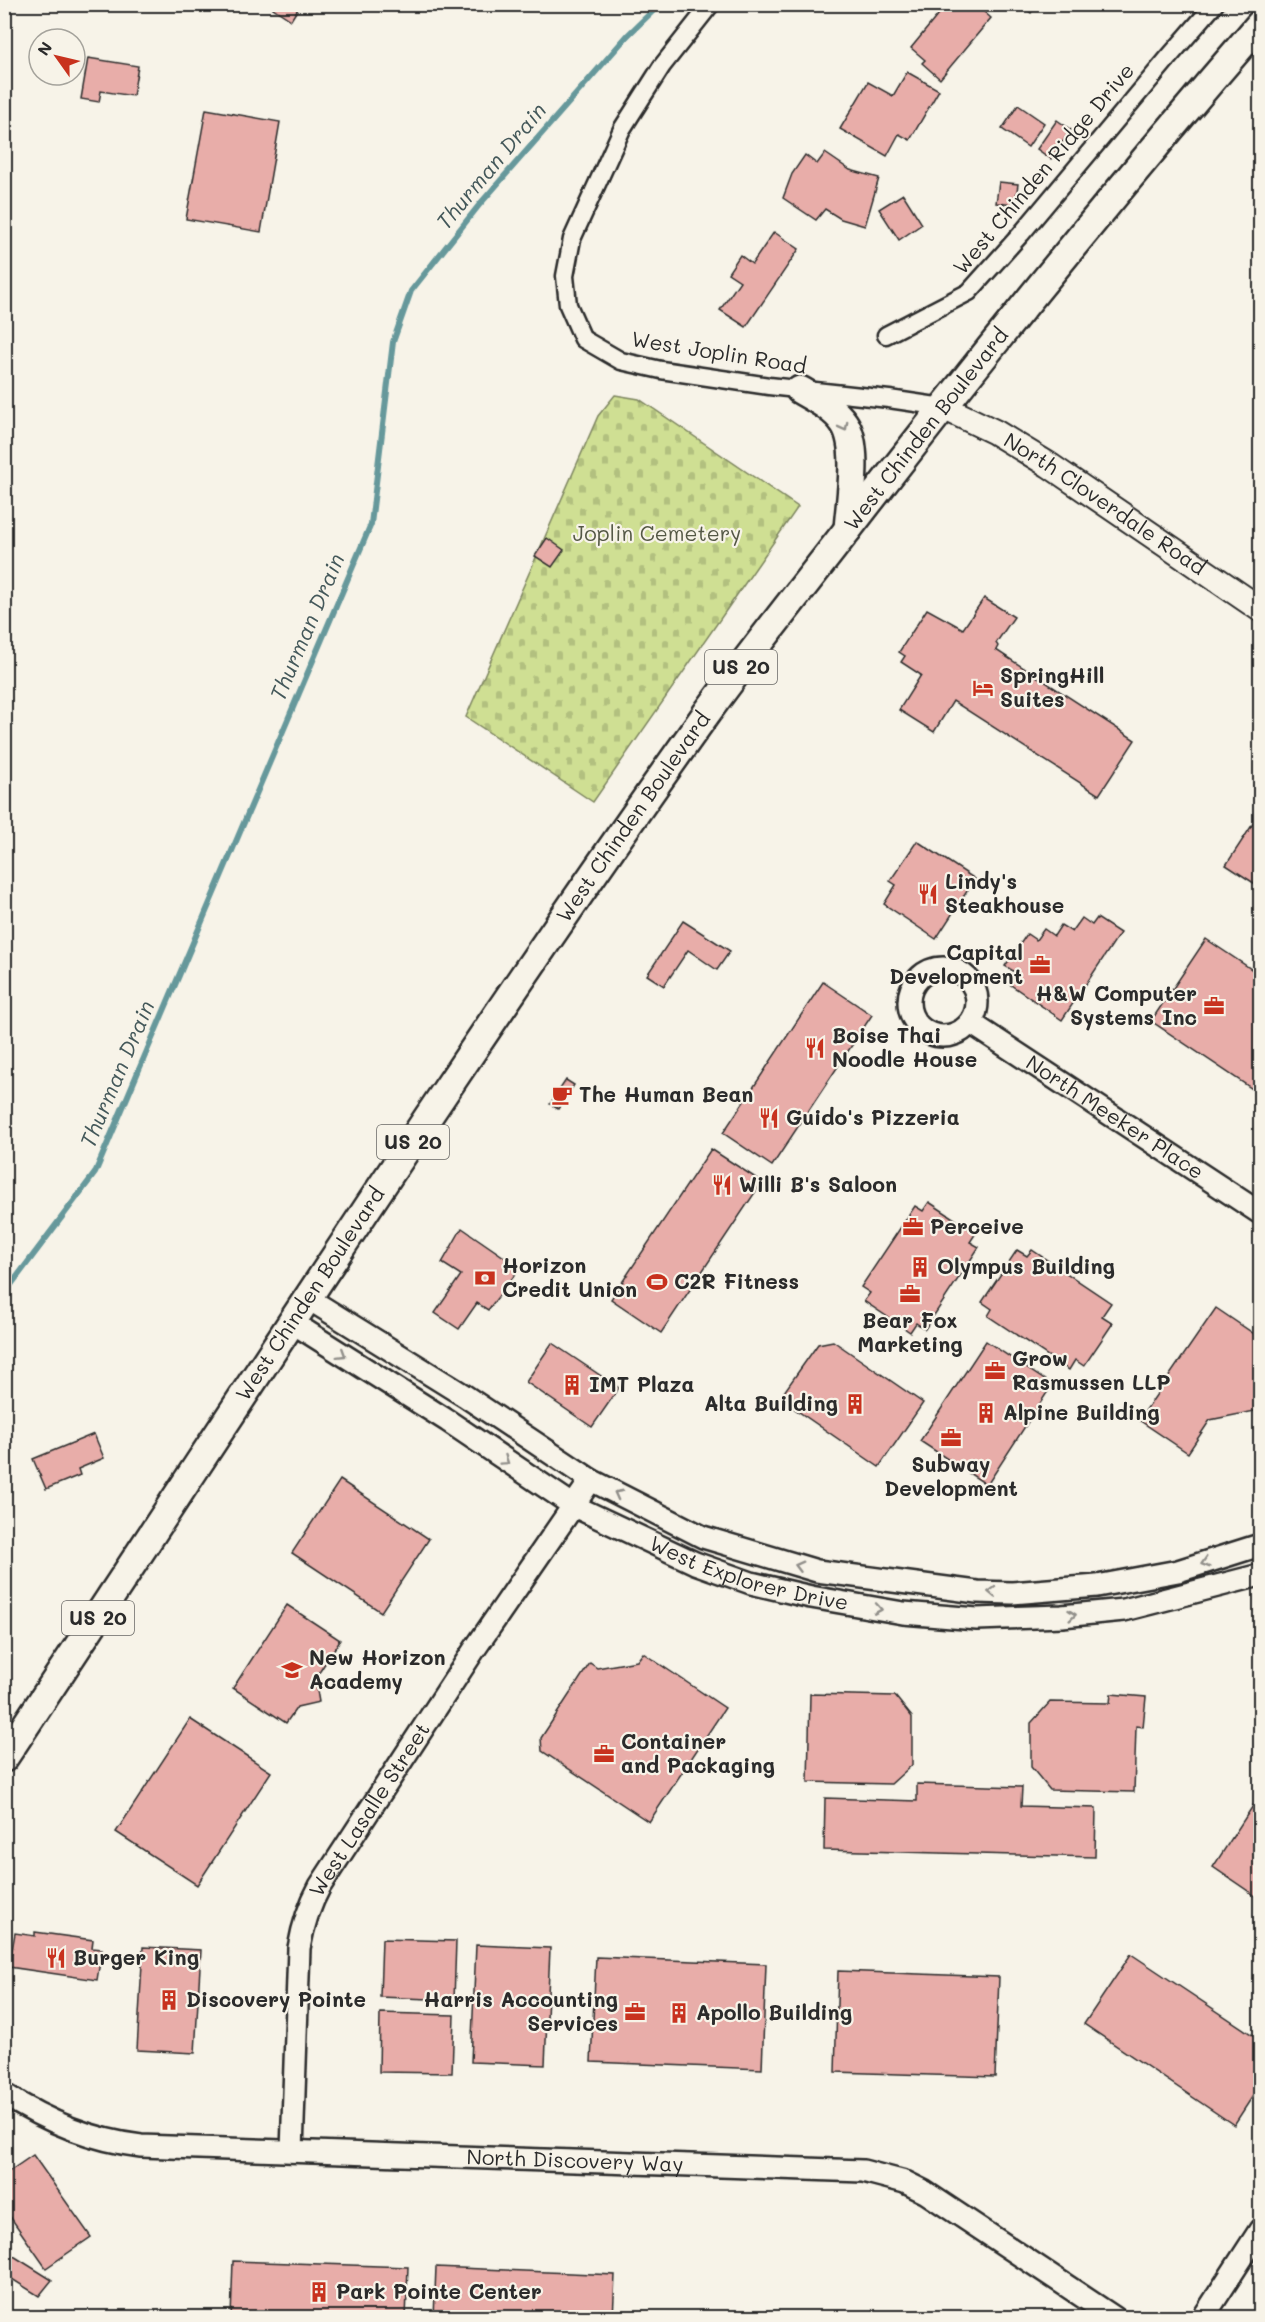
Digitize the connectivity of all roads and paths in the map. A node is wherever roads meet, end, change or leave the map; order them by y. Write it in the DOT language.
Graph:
graph roads {
  1 [pos="711,4"];
  2 [pos="1215,4"];
  3 [pos="1260,24"];
  4 [pos="886,335"];
  5 [pos="800,390"];
  6 [pos="943,407"];
  7 [pos="848,529"];
  8 [pos="1260,609"];
  9 [pos="971,1023"];
  10 [pos="1260,1213"];
  11 [pos="309,1299"];
  12 [pos="292,1323"];
  13 [pos="591,1480"];
  14 [pos="574,1506"];
  15 [pos="1260,1545"];
  16 [pos="1260,1575"];
  17 [pos="4,1758"];
  18 [pos="4,2094"];
  19 [pos="292,2151"];
  20 [pos="1260,2230"];
  21 [pos="1115,2318"];
  22 [pos="1203,2318"];
  1 -- 5 [label="street, West Joplin Road"];
  2 -- 4 [label="street, West Chinden Ridge Drive"];
  3 -- 6 [label="main road, West Chinden Boulevard"];
  5 -- 6 [label="street, West Joplin Road"];
  5 -- 7 [label="main road, one-way"];
  6 -- 7 [label="main road, West Chinden Boulevard"];
  6 -- 8 [label="main road, North Cloverdale Road"];
  7 -- 11 [label="main road, West Chinden Boulevard / US 20"];
  9 -- 10 [label="street, North Meeker Place"];
  11 -- 12 [label="main road, West Chinden Boulevard / US 20"];
  11 -- 13 [label="street, West Explorer Drive"];
  12 -- 14 [label="street, West Explorer Drive, one-way"];
  12 -- 17 [label="main road, West Chinden Boulevard / US 20"];
  13 -- 14 [label="street, West Lasalle Street"];
  15 -- 13 [label="street, West Explorer Drive, one-way"];
  14 -- 16 [label="street, West Explorer Drive, one-way"];
  14 -- 19 [label="street, West Lasalle Street"];
  18 -- 19 [label="street, North Discovery Way"];
  19 -- 21 [label="street, North Discovery Way"];
  20 -- 22 [label="street"];
}
